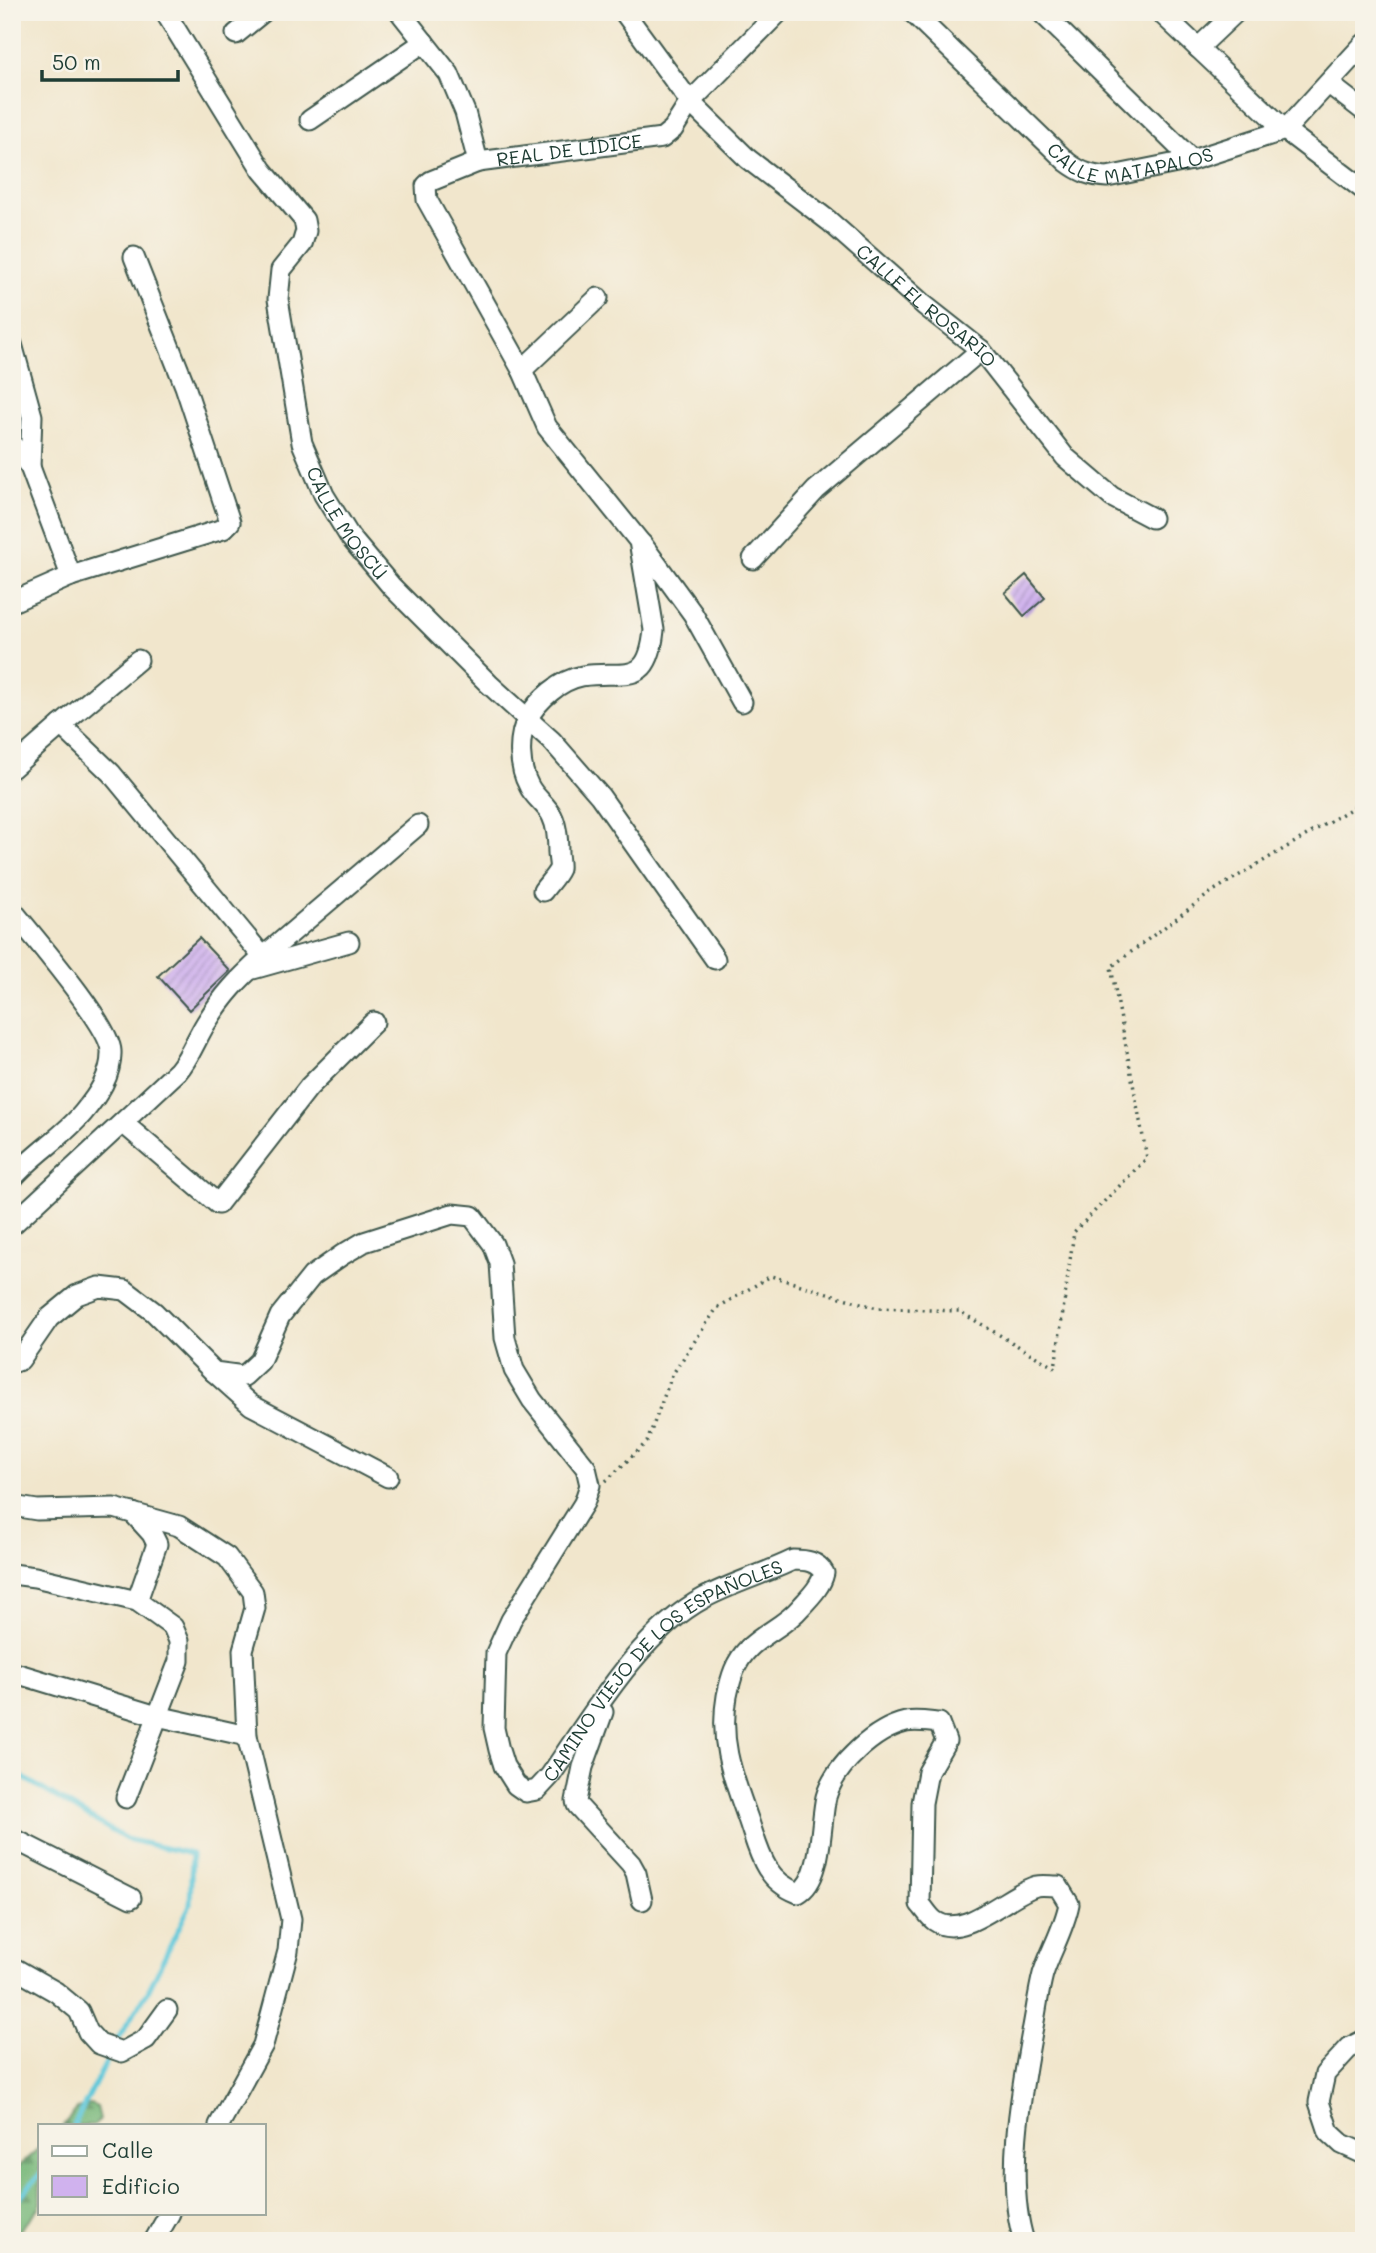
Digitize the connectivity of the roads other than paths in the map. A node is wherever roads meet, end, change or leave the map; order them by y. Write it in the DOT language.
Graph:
graph roads {
  1 [pos="165,12"];
  2 [pos="263,12"];
  3 [pos="400,12"];
  4 [pos="624,12"];
  5 [pos="779,12"];
  6 [pos="912,12"];
  7 [pos="1041,12"];
  8 [pos="1160,12"];
  9 [pos="1236,12"];
  10 [pos="236,34"];
  11 [pos="424,42"];
  12 [pos="1364,44"];
  13 [pos="1198,48"];
  14 [pos="1329,84"];
  15 [pos="690,102"];
  16 [pos="1364,111"];
  17 [pos="310,120"];
  18 [pos="1286,130"];
  19 [pos="1192,160"];
  20 [pos="478,162"];
  21 [pos="1364,190"];
  22 [pos="134,257"];
  23 [pos="598,298"];
  24 [pos="12,344"];
  25 [pos="981,349"];
  26 [pos="522,370"];
  27 [pos="12,444"];
  28 [pos="30,467"];
  29 [pos="1152,518"];
  30 [pos="639,541"];
  31 [pos="753,559"];
  32 [pos="71,576"];
  33 [pos="12,602"];
  34 [pos="138,660"];
  35 [pos="742,702"];
  36 [pos="527,719"];
  37 [pos="61,725"];
  38 [pos="12,768"];
  39 [pos="418,825"];
  40 [pos="543,891"];
  41 [pos="12,910"];
  42 [pos="349,942"];
  43 [pos="715,959"];
  44 [pos="256,964"];
  45 [pos="374,1022"];
  46 [pos="123,1123"];
  47 [pos="12,1179"];
  48 [pos="12,1225"];
  49 [pos="12,1363"];
  50 [pos="214,1372"];
  51 [pos="388,1477"];
  52 [pos="12,1506"];
  53 [pos="131,1511"];
  54 [pos="12,1574"];
  55 [pos="137,1601"];
  56 [pos="12,1672"];
  57 [pos="609,1691"];
  58 [pos="157,1716"];
  59 [pos="247,1736"];
  60 [pos="126,1798"];
  61 [pos="12,1838"];
  62 [pos="131,1898"];
  63 [pos="642,1900"];
  64 [pos="12,1967"];
  65 [pos="167,2010"];
  66 [pos="1364,2040"];
  67 [pos="220,2124"];
  68 [pos="1364,2154"];
  69 [pos="169,2214"];
  70 [pos="154,2241"];
  71 [pos="1024,2241"];
  1 -- 36 [label="street, CALLE MOSCÚ"];
  2 -- 10 [label="street"];
  3 -- 11 [label="street, REAL DE LÍDICE"];
  4 -- 15 [label="street, CALLE EL ROSARIO"];
  5 -- 15 [label="street, REAL DE LÍDICE"];
  6 -- 19 [label="street, CALLE MATAPALOS"];
  7 -- 19 [label="street"];
  8 -- 13 [label="street"];
  9 -- 13 [label="street"];
  11 -- 17 [label="street"];
  11 -- 20 [label="street, REAL DE LÍDICE"];
  12 -- 14 [label="street, CALLE MATAPALOS"];
  13 -- 18 [label="street"];
  14 -- 16 [label="street"];
  14 -- 18 [label="street, CALLE MATAPALOS"];
  15 -- 20 [label="street, REAL DE LÍDICE"];
  15 -- 25 [label="street, CALLE EL ROSARIO"];
  18 -- 19 [label="street, CALLE MATAPALOS"];
  18 -- 21 [label="street"];
  20 -- 26 [label="street"];
  22 -- 32 [label="street"];
  23 -- 26 [label="street"];
  24 -- 28 [label="street"];
  25 -- 29 [label="street, CALLE EL ROSARIO"];
  25 -- 31 [label="street"];
  26 -- 30 [label="street"];
  27 -- 28 [label="street"];
  28 -- 32 [label="street"];
  30 -- 35 [label="street"];
  30 -- 36 [label="street"];
  32 -- 33 [label="street"];
  34 -- 37 [label="street"];
  36 -- 40 [label="street"];
  36 -- 43 [label="street, CALLE MOSCÚ"];
  37 -- 38 [label="street"];
  37 -- 44 [label="street"];
  39 -- 44 [label="street"];
  41 -- 47 [label="street"];
  42 -- 44 [label="street"];
  44 -- 46 [label="street"];
  45 -- 46 [label="street"];
  46 -- 48 [label="street"];
  49 -- 50 [label="street"];
  50 -- 51 [label="street"];
  50 -- 57 [label="street, CAMINO VIEJO DE LOS ESPAÑOLES"];
  52 -- 53 [label="street"];
  53 -- 55 [label="street"];
  53 -- 59 [label="street"];
  54 -- 55 [label="street"];
  55 -- 58 [label="street"];
  56 -- 58 [label="street"];
  57 -- 63 [label="street"];
  57 -- 71 [label="street, CAMINO VIEJO DE LOS ESPAÑOLES"];
  58 -- 59 [label="street"];
  58 -- 60 [label="street"];
  59 -- 67 [label="street"];
  61 -- 62 [label="street"];
  64 -- 65 [label="street"];
  66 -- 68 [label="street"];
  69 -- 70 [label="street"];
}
